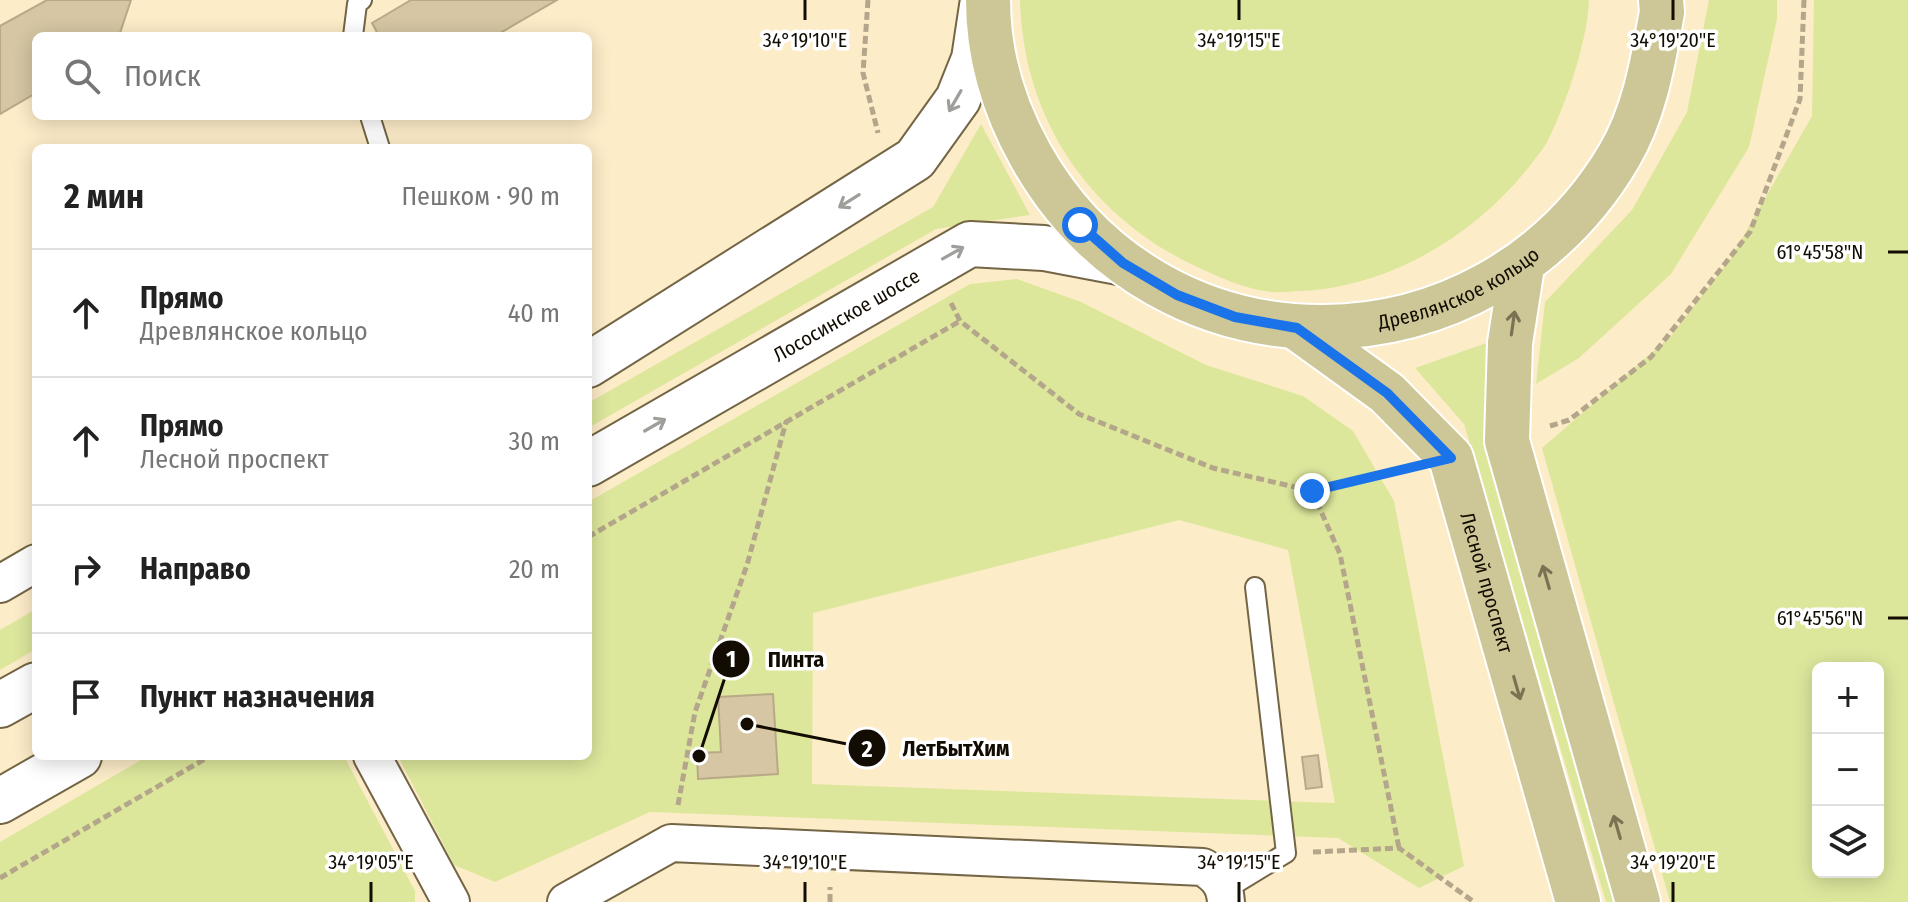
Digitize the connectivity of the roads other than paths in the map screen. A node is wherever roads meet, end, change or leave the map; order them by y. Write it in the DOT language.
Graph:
graph roads {
  1 [pos="362,0"];
  2 [pos="985,0"];
  3 [pos="1661,0"];
  4 [pos="354,32"];
  5 [pos="371,120"];
  6 [pos="379,144"];
  7 [pos="1123,263"];
  8 [pos="1522,266"];
  9 [pos="1297,328"];
  10 [pos="592,362"];
  11 [pos="592,462"];
  12 [pos="32,565"];
  13 [pos="0,584"];
  14 [pos="1255,587"];
  15 [pos="69,760"];
  16 [pos="374,760"];
  17 [pos="0,801"];
  18 [pos="1226,896"];
  19 [pos="569,901"];
  20 [pos="451,902"];
  21 [pos="1578,902"];
  22 [pos="1638,902"];
  1 -- 4 [label="lane"];
  2 -- 7 [label="main road, Древлянское кольцо"];
  2 -- 10 [label="street, one-way"];
  3 -- 8 [label="main road, Древлянское кольцо"];
  5 -- 6 [label="lane"];
  7 -- 9 [label="main road, Древлянское кольцо"];
  11 -- 7 [label="street, Лососинское шоссе, one-way"];
  8 -- 9 [label="main road, Древлянское кольцо"];
  22 -- 8 [label="main road, one-way"];
  9 -- 21 [label="main road, Лесной проспект, one-way"];
  12 -- 13 [label="street"];
  14 -- 18 [label="lane"];
  15 -- 17 [label="street"];
  16 -- 20 [label="street"];
  18 -- 19 [label="street"];
}
